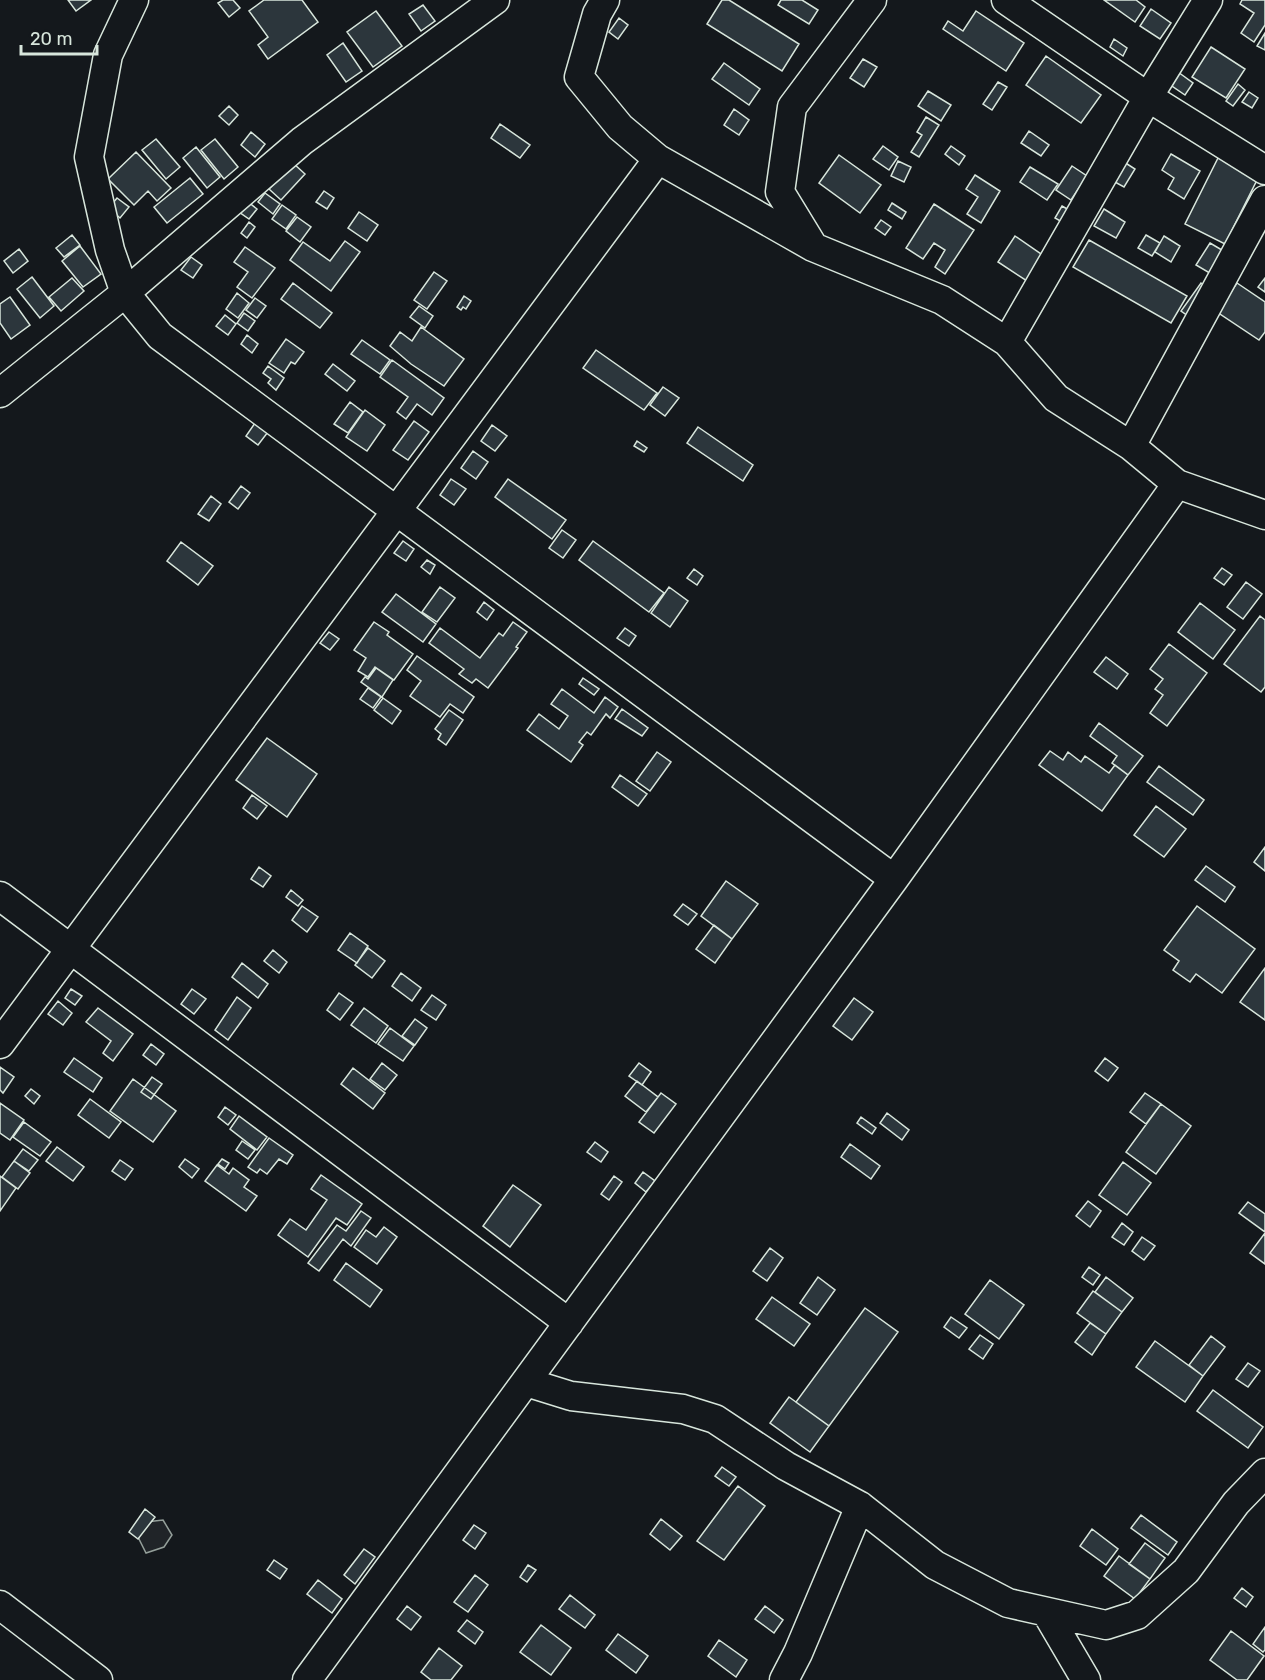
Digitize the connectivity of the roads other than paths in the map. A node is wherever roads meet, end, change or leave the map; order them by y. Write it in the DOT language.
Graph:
graph roads {
  1 [pos="134,0"];
  2 [pos="495,0"];
  3 [pos="605,0"];
  4 [pos="872,0"];
  5 [pos="1006,0"];
  6 [pos="1208,0"];
  7 [pos="1148,98"];
  8 [pos="658,159"];
  9 [pos="1265,170"];
  10 [pos="1265,200"];
  11 [pos="813,247"];
  12 [pos="125,293"];
  13 [pos="1007,342"];
  14 [pos="0,393"];
  15 [pos="1131,446"];
  16 [pos="1177,484"];
  17 [pos="397,512"];
  18 [pos="1265,515"];
  19 [pos="894,879"];
  20 [pos="0,896"];
  21 [pos="72,950"];
  22 [pos="0,1044"];
  23 [pos="569,1323"];
  24 [pos="526,1382"];
  25 [pos="1265,1473"];
  26 [pos="860,1506"];
  27 [pos="0,1605"];
  28 [pos="1046,1612"];
  29 [pos="98,1680"];
  30 [pos="307,1680"];
  31 [pos="784,1680"];
  32 [pos="1086,1680"];
  1 -- 12 [label="street"];
  2 -- 12 [label="street"];
  3 -- 8 [label="street"];
  4 -- 11 [label="street"];
  5 -- 7 [label="street"];
  6 -- 7 [label="street"];
  7 -- 9 [label="street"];
  7 -- 13 [label="street"];
  8 -- 11 [label="street"];
  8 -- 17 [label="street"];
  10 -- 15 [label="street"];
  11 -- 13 [label="street"];
  12 -- 14 [label="street"];
  12 -- 17 [label="street"];
  13 -- 15 [label="street"];
  15 -- 16 [label="street"];
  16 -- 18 [label="street"];
  16 -- 19 [label="street"];
  17 -- 19 [label="street"];
  17 -- 21 [label="street"];
  19 -- 23 [label="street"];
  20 -- 21 [label="street"];
  21 -- 22 [label="street"];
  21 -- 23 [label="street"];
  23 -- 24 [label="street"];
  24 -- 26 [label="street"];
  24 -- 30 [label="street"];
  25 -- 28 [label="street"];
  26 -- 28 [label="street"];
  26 -- 31 [label="street"];
  27 -- 29 [label="street"];
  28 -- 32 [label="street"];
}
